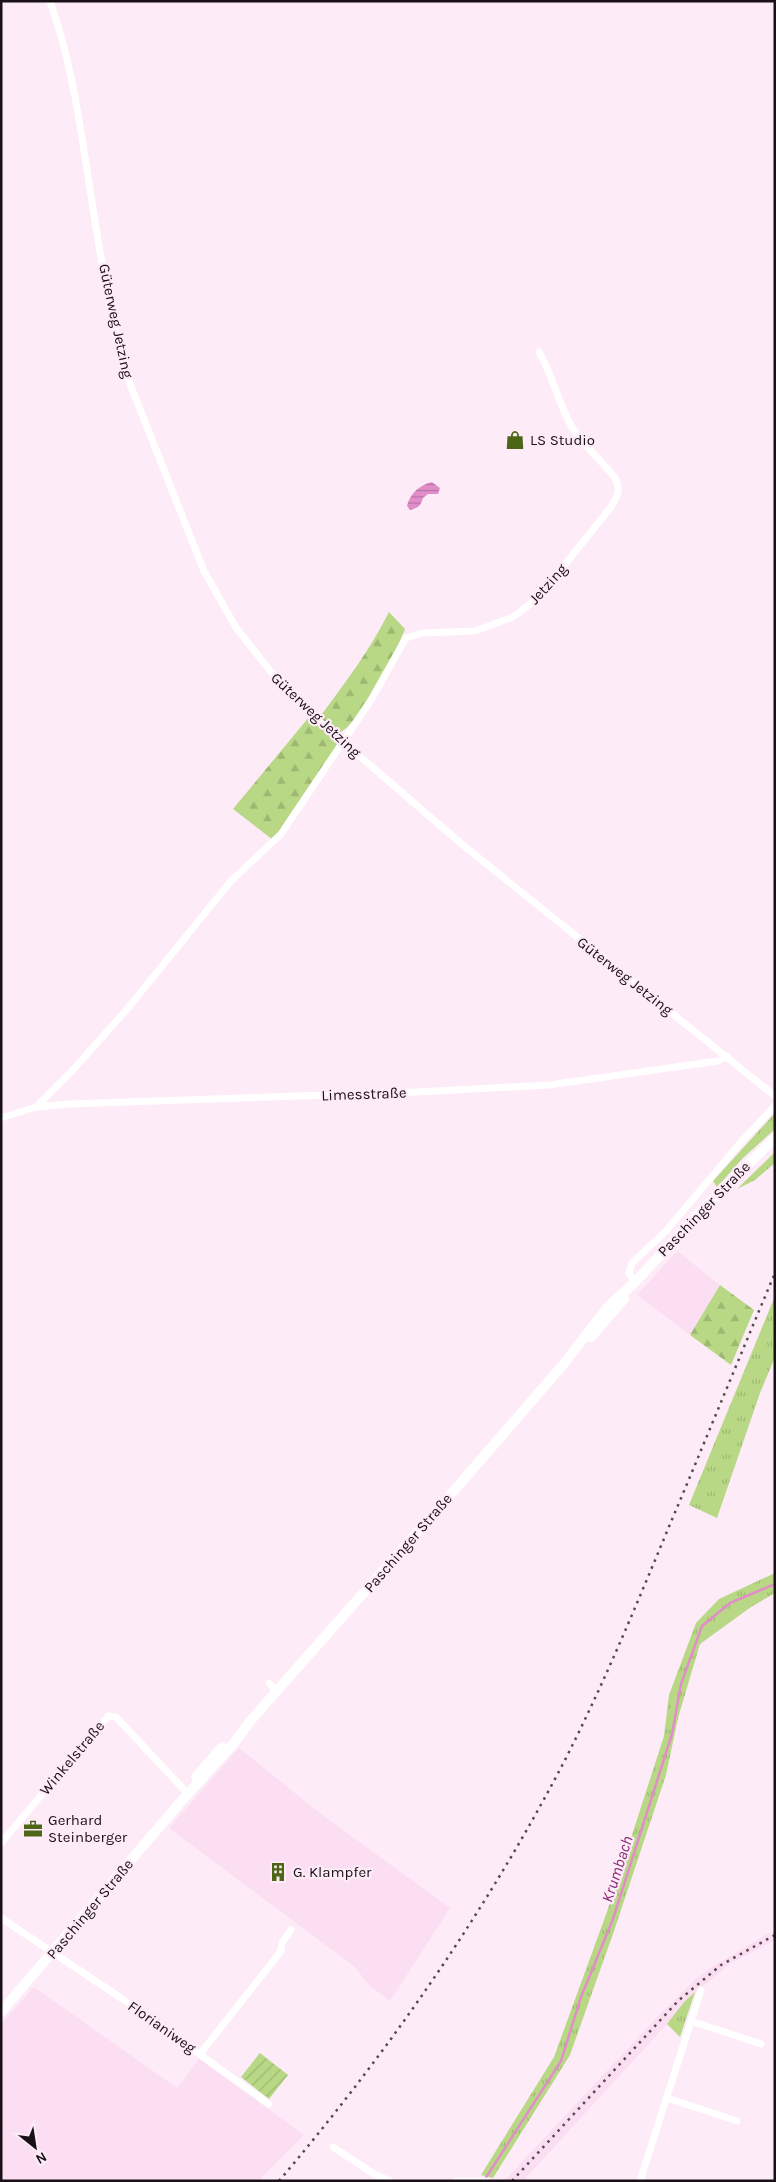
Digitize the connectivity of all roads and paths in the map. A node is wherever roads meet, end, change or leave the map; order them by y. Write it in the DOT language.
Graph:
graph roads {
  1 [pos="50,1"];
  2 [pos="539,352"];
  3 [pos="344,742"];
  4 [pos="726,1056"];
  5 [pos="775,1096"];
  6 [pos="775,1106"];
  7 [pos="36,1107"];
  8 [pos="1,1118"];
  9 [pos="775,1138"];
  10 [pos="635,1282"];
  11 [pos="269,1683"];
  12 [pos="277,1691"];
  13 [pos="187,1793"];
  14 [pos="1,1843"];
  15 [pos="1,1918"];
  16 [pos="292,1930"];
  17 [pos="54,1952"];
  18 [pos="701,1990"];
  19 [pos="1,2012"];
  20 [pos="691,2021"];
  21 [pos="761,2044"];
  22 [pos="200,2054"];
  23 [pos="667,2098"];
  24 [pos="268,2104"];
  25 [pos="737,2121"];
  26 [pos="333,2147"];
  27 [pos="480,2180"];
  28 [pos="390,2181"];
  29 [pos="456,2181"];
  30 [pos="486,2181"];
  31 [pos="640,2181"];
  1 -- 3 [label="street, Güterweg Jetzing"];
  2 -- 3 [label="street, Jetzing"];
  3 -- 4 [label="street, Güterweg Jetzing"];
  3 -- 7 [label="street"];
  4 -- 5 [label="street, Güterweg Jetzing"];
  4 -- 7 [label="street, Limesstraße"];
  6 -- 10 [label="street"];
  7 -- 8 [label="street, Limesstraße"];
  9 -- 10 [label="street, Paschinger Straße"];
  10 -- 12 [label="street, Paschinger Straße"];
  11 -- 12 [label="street"];
  12 -- 13 [label="street, Paschinger Straße"];
  13 -- 14 [label="street, Winkelstraße"];
  13 -- 17 [label="street, Paschinger Straße"];
  15 -- 17 [label="street"];
  16 -- 22 [label="street"];
  17 -- 19 [label="street, Paschinger Straße"];
  17 -- 22 [label="street, Florianiweg"];
  18 -- 20 [label="street"];
  20 -- 21 [label="street"];
  20 -- 23 [label="street"];
  22 -- 24 [label="street, Florianiweg"];
  23 -- 25 [label="street"];
  23 -- 31 [label="street"];
  26 -- 28 [label="street"];
  27 -- 29 [label="street"];
  27 -- 30 [label="street"];
}
